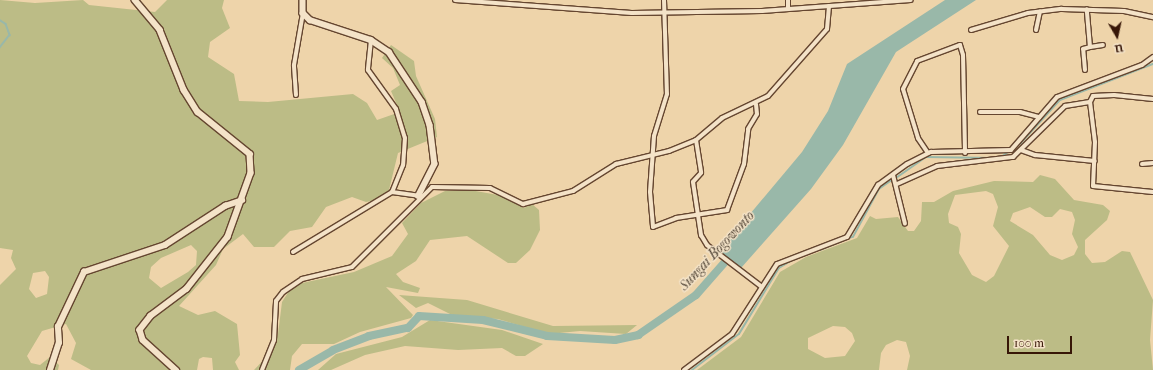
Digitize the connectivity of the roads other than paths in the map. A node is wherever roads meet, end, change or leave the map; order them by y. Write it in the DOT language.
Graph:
graph roads {
  1 [pos="134,0"];
  2 [pos="303,0"];
  3 [pos="455,0"];
  4 [pos="664,0"];
  5 [pos="788,0"];
  6 [pos="912,0"];
  7 [pos="851,2"];
  8 [pos="829,6"];
  9 [pos="788,8"];
  10 [pos="1087,9"];
  11 [pos="1040,11"];
  12 [pos="665,13"];
  13 [pos="303,15"];
  14 [pos="1153,17"];
  15 [pos="971,30"];
  16 [pos="1036,30"];
  17 [pos="371,41"];
  18 [pos="1103,45"];
  19 [pos="1090,47"];
  20 [pos="1153,57"];
  21 [pos="1085,70"];
  22 [pos="296,95"];
  23 [pos="1153,99"];
  24 [pos="1090,102"];
  25 [pos="756,104"];
  26 [pos="980,112"];
  27 [pos="1038,117"];
  28 [pos="696,140"];
  29 [pos="1021,150"];
  30 [pos="928,153"];
  31 [pos="965,153"];
  32 [pos="652,154"];
  33 [pos="1095,161"];
  34 [pos="1153,163"];
  35 [pos="1142,164"];
  36 [pos="893,175"];
  37 [pos="897,183"];
  38 [pos="392,192"];
  39 [pos="1153,192"];
  40 [pos="417,196"];
  41 [pos="242,200"];
  42 [pos="697,214"];
  43 [pos="905,224"];
  44 [pos="293,252"];
  45 [pos="762,287"];
  46 [pos="50,370"];
  47 [pos="176,370"];
  48 [pos="262,370"];
  49 [pos="684,370"];
  1 -- 41 [label="street"];
  2 -- 13 [label="street"];
  3 -- 12 [label="street"];
  4 -- 12 [label="street"];
  5 -- 9 [label="street"];
  6 -- 7 [label="street"];
  7 -- 8 [label="street"];
  8 -- 9 [label="street"];
  8 -- 25 [label="street"];
  9 -- 12 [label="street"];
  10 -- 11 [label="street"];
  10 -- 14 [label="street"];
  10 -- 19 [label="street"];
  11 -- 15 [label="street"];
  11 -- 16 [label="street"];
  12 -- 32 [label="street"];
  13 -- 17 [label="street"];
  13 -- 22 [label="street"];
  17 -- 38 [label="street"];
  17 -- 40 [label="street"];
  18 -- 19 [label="street"];
  19 -- 21 [label="street"];
  20 -- 27 [label="street"];
  23 -- 24 [label="street"];
  24 -- 29 [label="street"];
  24 -- 33 [label="street"];
  25 -- 28 [label="street"];
  25 -- 42 [label="street"];
  26 -- 27 [label="street"];
  27 -- 31 [label="street"];
  28 -- 32 [label="street"];
  28 -- 42 [label="street"];
  29 -- 33 [label="street"];
  29 -- 37 [label="street"];
  30 -- 31 [label="street"];
  30 -- 31 [label="street"];
  30 -- 36 [label="street"];
  32 -- 40 [label="street"];
  32 -- 42 [label="street"];
  33 -- 39 [label="street"];
  34 -- 35 [label="street"];
  36 -- 37 [label="street"];
  36 -- 45 [label="street"];
  37 -- 43 [label="street"];
  38 -- 40 [label="street"];
  38 -- 44 [label="street"];
  40 -- 48 [label="street"];
  41 -- 46 [label="street"];
  41 -- 47 [label="street"];
  42 -- 45 [label="street"];
  45 -- 49 [label="street"];
}
